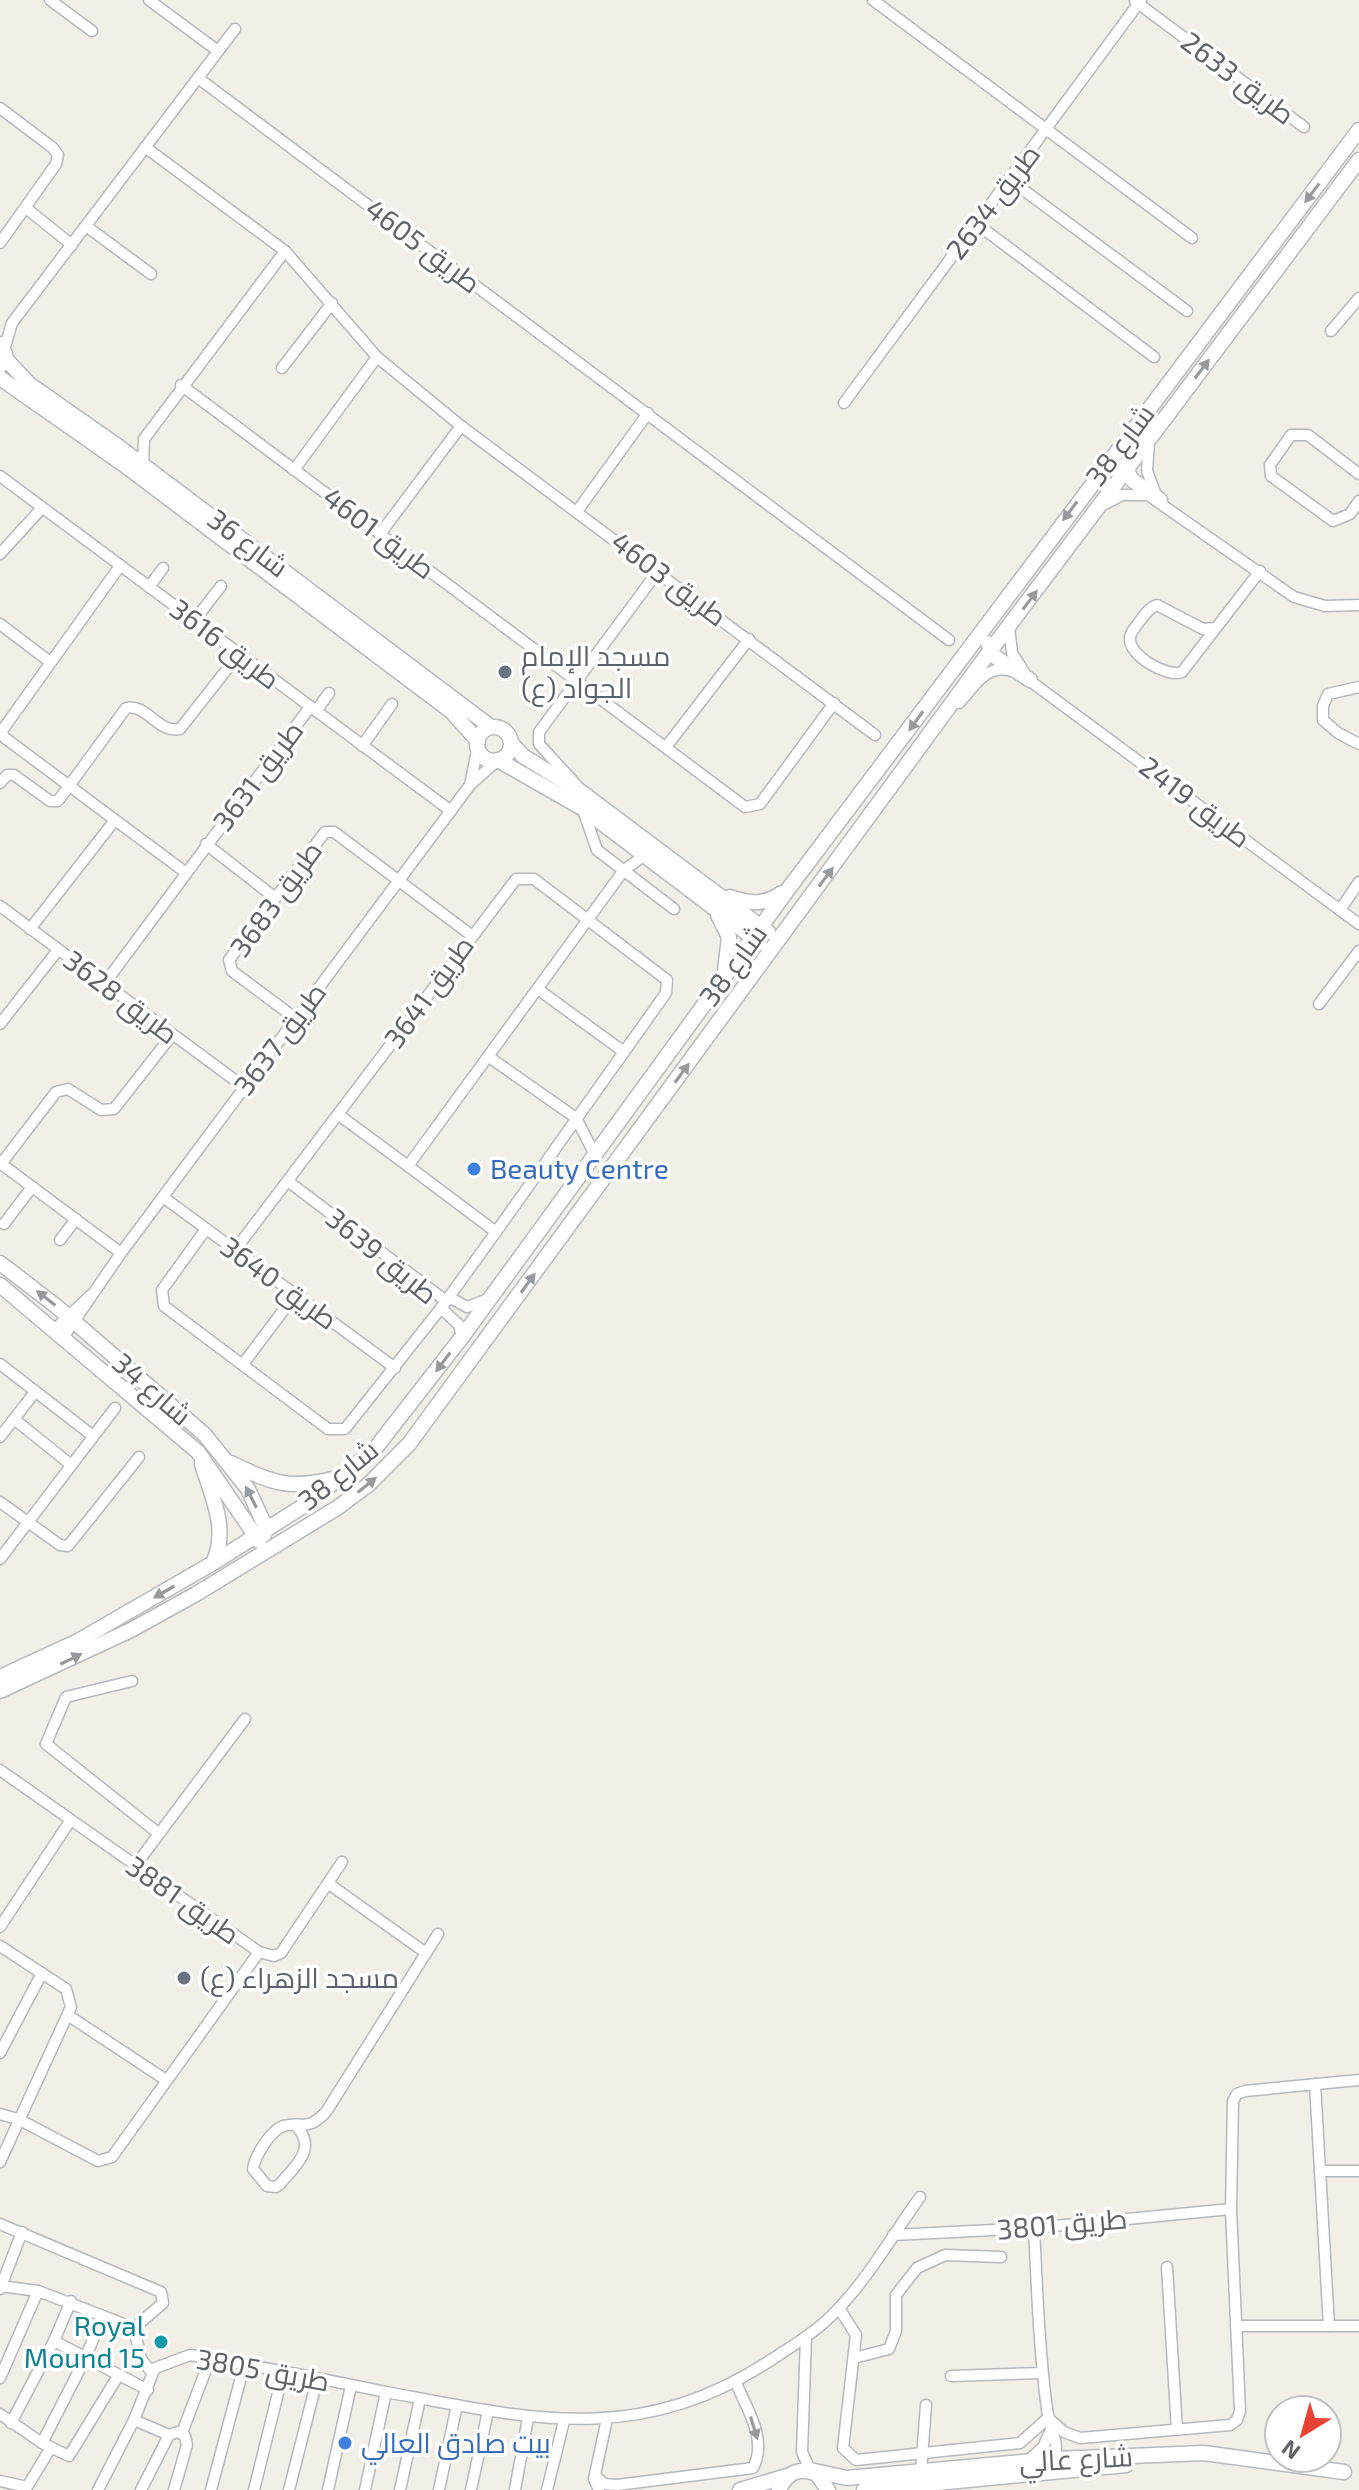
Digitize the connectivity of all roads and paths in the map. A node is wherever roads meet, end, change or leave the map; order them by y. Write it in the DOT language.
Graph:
graph roads {
  1 [pos="50,0"];
  2 [pos="149,0"];
  3 [pos="873,0"];
  4 [pos="1137,1"];
  5 [pos="235,29"];
  6 [pos="92,31"];
  7 [pos="218,51"];
  8 [pos="198,78"];
  9 [pos="2,113"];
  10 [pos="1304,127"];
  11 [pos="1359,130"];
  12 [pos="1046,131"];
  13 [pos="145,147"];
  14 [pos="1359,160"];
  15 [pos="1010,180"];
  16 [pos="26,208"];
  17 [pos="977,224"];
  18 [pos="86,226"];
  19 [pos="1192,238"];
  20 [pos="0,243"];
  21 [pos="72,245"];
  22 [pos="285,251"];
  23 [pos="151,274"];
  24 [pos="1358,301"];
  25 [pos="332,303"];
  26 [pos="1187,311"];
  27 [pos="12,323"];
  28 [pos="0,331"];
  29 [pos="1331,331"];
  30 [pos="2,355"];
  31 [pos="377,357"];
  32 [pos="1154,357"];
  33 [pos="282,368"];
  34 [pos="0,378"];
  35 [pos="1170,378"];
  36 [pos="181,385"];
  37 [pos="844,403"];
  38 [pos="648,413"];
  39 [pos="461,426"];
  40 [pos="144,439"];
  41 [pos="1149,439"];
  42 [pos="119,447"];
  43 [pos="143,464"];
  44 [pos="294,470"];
  45 [pos="1126,471"];
  46 [pos="1359,474"];
  47 [pos="0,476"];
  48 [pos="1160,500"];
  49 [pos="1359,501"];
  50 [pos="1100,507"];
  51 [pos="42,508"];
  52 [pos="578,510"];
  53 [pos="380,534"];
  54 [pos="1039,553"];
  55 [pos="0,554"];
  56 [pos="120,566"];
  57 [pos="163,568"];
  58 [pos="658,571"];
  59 [pos="1260,571"];
  60 [pos="221,586"];
  61 [pos="149,587"];
  62 [pos="1359,605"];
  63 [pos="194,621"];
  64 [pos="0,624"];
  65 [pos="1009,627"];
  66 [pos="1215,628"];
  67 [pos="749,639"];
  68 [pos="949,640"];
  69 [pos="990,651"];
  70 [pos="239,654"];
  71 [pos="50,662"];
  72 [pos="577,680"];
  73 [pos="1030,680"];
  74 [pos="1359,687"];
  75 [pos="329,693"];
  76 [pos="834,703"];
  77 [pos="392,704"];
  78 [pos="313,709"];
  79 [pos="491,727"];
  80 [pos="932,733"];
  81 [pos="875,735"];
  82 [pos="478,743"];
  83 [pos="511,743"];
  84 [pos="1359,744"];
  85 [pos="362,746"];
  86 [pos="666,747"];
  87 [pos="498,760"];
  88 [pos="0,783"];
  89 [pos="470,785"];
  90 [pos="69,786"];
  91 [pos="583,801"];
  92 [pos="451,811"];
  93 [pos="115,820"];
  94 [pos="206,844"];
  95 [pos="645,855"];
  96 [pos="624,870"];
  97 [pos="185,872"];
  98 [pos="400,881"];
  99 [pos="1359,882"];
  100 [pos="789,888"];
  101 [pos="274,897"];
  102 [pos="712,897"];
  103 [pos="0,906"];
  104 [pos="674,909"];
  105 [pos="1340,910"];
  106 [pos="588,920"];
  107 [pos="1359,924"];
  108 [pos="30,929"];
  109 [pos="757,932"];
  110 [pos="471,935"];
  111 [pos="775,945"];
  112 [pos="58,950"];
  113 [pos="1359,951"];
  114 [pos="721,982"];
  115 [pos="105,983"];
  116 [pos="539,990"];
  117 [pos="1319,1004"];
  118 [pos="295,1018"];
  119 [pos="0,1024"];
  120 [pos="172,1035"];
  121 [pos="624,1052"];
  122 [pos="489,1057"];
  123 [pos="244,1087"];
  124 [pos="339,1115"];
  125 [pos="576,1118"];
  126 [pos="595,1155"];
  127 [pos="1,1164"];
  128 [pos="408,1166"];
  129 [pos="289,1182"];
  130 [pos="32,1187"];
  131 [pos="163,1197"];
  132 [pos="76,1219"];
  133 [pos="4,1224"];
  134 [pos="206,1229"];
  135 [pos="496,1232"];
  136 [pos="60,1240"];
  137 [pos="235,1250"];
  138 [pos="121,1253"];
  139 [pos="0,1263"];
  140 [pos="0,1285"];
  141 [pos="295,1295"];
  142 [pos="491,1297"];
  143 [pos="445,1302"];
  144 [pos="72,1320"];
  145 [pos="58,1335"];
  146 [pos="462,1337"];
  147 [pos="0,1364"];
  148 [pos="243,1364"];
  149 [pos="395,1368"];
  150 [pos="35,1392"];
  151 [pos="115,1408"];
  152 [pos="14,1419"];
  153 [pos="93,1436"];
  154 [pos="0,1437"];
  155 [pos="198,1452"];
  156 [pos="139,1457"];
  157 [pos="229,1462"];
  158 [pos="70,1464"];
  159 [pos="345,1476"];
  160 [pos="0,1502"];
  161 [pos="29,1522"];
  162 [pos="260,1535"];
  163 [pos="278,1544"];
  164 [pos="0,1559"];
  165 [pos="213,1563"];
  166 [pos="196,1594"];
  167 [pos="0,1677"];
  168 [pos="132,1681"];
  169 [pos="0,1691"];
  170 [pos="245,1719"];
  171 [pos="0,1770"];
  172 [pos="70,1821"];
  173 [pos="158,1833"];
  174 [pos="342,1862"];
  175 [pos="135,1866"];
  176 [pos="329,1884"];
  177 [pos="0,1927"];
  178 [pos="438,1934"];
  179 [pos="0,1946"];
  180 [pos="259,1952"];
  181 [pos="426,1953"];
  182 [pos="42,1973"];
  183 [pos="69,2016"];
  184 [pos="0,2053"];
  185 [pos="166,2080"];
  186 [pos="1359,2080"];
  187 [pos="1315,2084"];
  188 [pos="0,2114"];
  189 [pos="18,2119"];
  190 [pos="297,2127"];
  191 [pos="0,2162"];
  192 [pos="1320,2171"];
  193 [pos="1359,2171"];
  194 [pos="920,2197"];
  195 [pos="1231,2209"];
  196 [pos="0,2224"];
  197 [pos="1034,2228"];
  198 [pos="22,2232"];
  199 [pos="893,2235"];
  200 [pos="1001,2257"];
  201 [pos="1167,2267"];
  202 [pos="0,2287"];
  203 [pos="38,2291"];
  204 [pos="71,2301"];
  205 [pos="839,2308"];
  206 [pos="102,2317"];
  207 [pos="1236,2326"];
  208 [pos="1329,2326"];
  209 [pos="1359,2326"];
  210 [pos="134,2328"];
  211 [pos="806,2337"];
  212 [pos="54,2341"];
  213 [pos="854,2358"];
  214 [pos="85,2359"];
  215 [pos="210,2359"];
  216 [pos="244,2366"];
  217 [pos="154,2370"];
  218 [pos="283,2373"];
  219 [pos="1042,2373"];
  220 [pos="118,2376"];
  221 [pos="951,2376"];
  222 [pos="0,2378"];
  223 [pos="317,2380"];
  224 [pos="736,2383"];
  225 [pos="351,2386"];
  226 [pos="148,2390"];
  227 [pos="386,2392"];
  228 [pos="420,2399"];
  229 [pos="457,2405"];
  230 [pos="926,2405"];
  231 [pos="488,2411"];
  232 [pos="0,2414"];
  233 [pos="528,2418"];
  234 [pos="607,2419"];
  235 [pos="134,2420"];
  236 [pos="564,2421"];
  237 [pos="11,2423"];
  238 [pos="1050,2424"];
  239 [pos="1177,2430"];
  240 [pos="182,2433"];
  241 [pos="169,2435"];
  242 [pos="46,2446"];
  243 [pos="802,2452"];
  244 [pos="922,2455"];
  245 [pos="1055,2459"];
  246 [pos="1027,2461"];
  247 [pos="810,2470"];
  248 [pos="1046,2472"];
  249 [pos="1351,2472"];
  250 [pos="595,2475"];
  251 [pos="787,2476"];
  252 [pos="0,2481"];
  253 [pos="920,2482"];
  254 [pos="551,2487"];
  255 [pos="98,2490"];
  256 [pos="141,2490"];
  257 [pos="174,2490"];
  258 [pos="211,2490"];
  259 [pos="254,2490"];
  260 [pos="289,2490"];
  261 [pos="328,2490"];
  262 [pos="365,2490"];
  263 [pos="400,2490"];
  264 [pos="439,2490"];
  265 [pos="471,2490"];
  266 [pos="515,2490"];
  267 [pos="599,2490"];
  268 [pos="740,2490"];
  269 [pos="779,2490"];
  270 [pos="828,2490"];
  271 [pos="864,2490"];
  1 -- 6 [label="street"];
  2 -- 7 [label="street"];
  3 -- 12 [label="street"];
  4 -- 10 [label="street, طريق 2633"];
  4 -- 12 [label="street, طريق 2634"];
  5 -- 7 [label="street"];
  7 -- 8 [label="street"];
  8 -- 13 [label="street"];
  8 -- 38 [label="street, طريق 4605"];
  9 -- 16 [label="street"];
  11 -- 35 [label="street, شارع 38, one-way"];
  12 -- 15 [label="street, طريق 2634"];
  12 -- 19 [label="street"];
  13 -- 18 [label="street"];
  13 -- 22 [label="street, طريق 4603"];
  41 -- 14 [label="street, شارع 38, one-way"];
  15 -- 17 [label="street, طريق 2634"];
  15 -- 26 [label="street"];
  16 -- 20 [label="street"];
  16 -- 21 [label="street"];
  17 -- 32 [label="street"];
  17 -- 37 [label="street, طريق 2634"];
  18 -- 21 [label="street"];
  18 -- 23 [label="street"];
  21 -- 27 [label="street"];
  22 -- 25 [label="street, طريق 4603"];
  22 -- 36 [label="street"];
  24 -- 29 [label="street"];
  25 -- 31 [label="street, طريق 4603"];
  25 -- 33 [label="street"];
  27 -- 28 [label="street"];
  27 -- 30 [label="street"];
  30 -- 42 [label="street, شارع 36"];
  31 -- 39 [label="street, طريق 4603"];
  31 -- 44 [label="street"];
  34 -- 82 [label="street, شارع 36"];
  35 -- 45 [label="street"];
  35 -- 54 [label="street, شارع 38, one-way"];
  36 -- 40 [label="street"];
  36 -- 44 [label="street, طريق 4601"];
  38 -- 52 [label="street"];
  38 -- 68 [label="street, طريق 4605"];
  39 -- 52 [label="street, طريق 4603"];
  39 -- 53 [label="street"];
  40 -- 42 [label="street"];
  40 -- 43 [label="street"];
  41 -- 45 [label="street, شارع 38"];
  41 -- 48 [label="street"];
  42 -- 43 [label="street, شارع 36"];
  43 -- 79 [label="street, شارع 36"];
  44 -- 53 [label="street, طريق 4601"];
  45 -- 48 [label="street"];
  45 -- 50 [label="street, شارع 38"];
  46 -- 49 [label="street"];
  47 -- 51 [label="street, طريق 3616"];
  48 -- 50 [label="street"];
  48 -- 59 [label="street"];
  65 -- 50 [label="street, شارع 38, one-way"];
  51 -- 55 [label="street"];
  51 -- 56 [label="street, طريق 3616"];
  52 -- 58 [label="street, طريق 4603"];
  53 -- 72 [label="street, طريق 4601"];
  54 -- 69 [label="street"];
  54 -- 100 [label="street, شارع 38, one-way"];
  56 -- 61 [label="street, طريق 3616"];
  56 -- 71 [label="street"];
  57 -- 61 [label="street"];
  58 -- 67 [label="street, طريق 4603"];
  58 -- 72 [label="street"];
  59 -- 62 [label="street"];
  59 -- 66 [label="street"];
  60 -- 63 [label="street"];
  61 -- 63 [label="street, طريق 3616"];
  63 -- 70 [label="street, طريق 3616"];
  64 -- 71 [label="street"];
  65 -- 69 [label="street, شارع 38"];
  65 -- 73 [label="street, طريق 2419"];
  66 -- 66 [label="street"];
  67 -- 76 [label="street, طريق 4603"];
  67 -- 86 [label="street"];
  69 -- 73 [label="street"];
  69 -- 80 [label="street, شارع 38"];
  70 -- 78 [label="street, طريق 3616"];
  70 -- 90 [label="street"];
  71 -- 90 [label="street"];
  72 -- 86 [label="street, طريق 4601"];
  72 -- 91 [label="street"];
  73 -- 80 [label="street, طريق 2419"];
  73 -- 105 [label="street, طريق 2419"];
  74 -- 84 [label="street"];
  75 -- 78 [label="street, طريق 3631"];
  76 -- 81 [label="street, طريق 4603"];
  76 -- 86 [label="street, طريق 4601"];
  77 -- 85 [label="street"];
  78 -- 85 [label="street, طريق 3616"];
  78 -- 94 [label="street, طريق 3631"];
  79 -- 82 [label="street"];
  79 -- 83 [label="street"];
  111 -- 80 [label="street, شارع 38, one-way"];
  82 -- 87 [label="street"];
  82 -- 89 [label="street, طريق 3637"];
  83 -- 87 [label="street"];
  83 -- 91 [label="street"];
  85 -- 92 [label="street, طريق 3616"];
  87 -- 89 [label="street, طريق 3637"];
  87 -- 91 [label="street"];
  88 -- 90 [label="street"];
  89 -- 92 [label="street, طريق 3637"];
  90 -- 93 [label="street"];
  91 -- 95 [label="street"];
  91 -- 96 [label="street"];
  91 -- 102 [label="street"];
  92 -- 98 [label="street, طريق 3637"];
  93 -- 97 [label="street"];
  93 -- 108 [label="street"];
  94 -- 97 [label="street, طريق 3631"];
  94 -- 101 [label="street, طريق 3631"];
  95 -- 96 [label="street"];
  95 -- 102 [label="street"];
  96 -- 104 [label="street"];
  96 -- 106 [label="street"];
  97 -- 115 [label="street, طريق 3631"];
  98 -- 101 [label="street, طريق 3683"];
  98 -- 110 [label="street, طريق 3683"];
  98 -- 118 [label="street, طريق 3637"];
  99 -- 105 [label="street"];
  100 -- 102 [label="street"];
  100 -- 109 [label="street, شارع 38"];
  101 -- 118 [label="street, طريق 3683"];
  102 -- 109 [label="street"];
  102 -- 114 [label="street"];
  103 -- 108 [label="street, طريق 3628"];
  105 -- 107 [label="street, طريق 2419"];
  106 -- 110 [label="street, طريق 3641"];
  106 -- 116 [label="street"];
  106 -- 121 [label="street, طريق 3641"];
  108 -- 112 [label="street, طريق 3628"];
  109 -- 111 [label="street"];
  109 -- 114 [label="street, شارع 38"];
  110 -- 124 [label="street, طريق 3641"];
  163 -- 111 [label="street, شارع 38, one-way"];
  112 -- 115 [label="street, طريق 3628"];
  112 -- 119 [label="street"];
  113 -- 117 [label="street"];
  114 -- 126 [label="street, شارع 38"];
  115 -- 120 [label="street, طريق 3628"];
  116 -- 121 [label="street"];
  116 -- 122 [label="street"];
  118 -- 123 [label="street, طريق 3637"];
  120 -- 123 [label="street, طريق 3628"];
  120 -- 127 [label="street"];
  121 -- 125 [label="street"];
  122 -- 125 [label="street"];
  122 -- 128 [label="street"];
  123 -- 131 [label="street, طريق 3637"];
  124 -- 128 [label="street"];
  124 -- 129 [label="street, طريق 3641"];
  125 -- 126 [label="street"];
  125 -- 135 [label="street"];
  126 -- 142 [label="street, شارع 38"];
  127 -- 130 [label="street"];
  128 -- 135 [label="street"];
  129 -- 137 [label="street, طريق 3641"];
  129 -- 143 [label="street, طريق 3639"];
  130 -- 132 [label="street"];
  130 -- 133 [label="street"];
  131 -- 134 [label="street, طريق 3640"];
  131 -- 138 [label="street, طريق 3637"];
  132 -- 136 [label="street"];
  132 -- 138 [label="street"];
  134 -- 137 [label="street, طريق 3640"];
  134 -- 148 [label="street, طريق 3639"];
  135 -- 143 [label="street"];
  137 -- 141 [label="street, طريق 3640"];
  138 -- 144 [label="street, طريق 3637"];
  144 -- 139 [label="street, شارع 34, one-way"];
  140 -- 145 [label="street, شارع 34"];
  141 -- 148 [label="street"];
  141 -- 149 [label="street, طريق 3640"];
  142 -- 143 [label="street"];
  142 -- 146 [label="street, شارع 38"];
  143 -- 146 [label="street"];
  143 -- 149 [label="street, طريق 3639"];
  144 -- 145 [label="street, طريق 3637"];
  144 -- 157 [label="street, شارع 34"];
  145 -- 155 [label="street, شارع 34"];
  146 -- 159 [label="street, شارع 38, one-way"];
  147 -- 150 [label="street"];
  148 -- 149 [label="street, طريق 3639"];
  150 -- 152 [label="street"];
  150 -- 153 [label="street"];
  151 -- 153 [label="street"];
  152 -- 154 [label="street"];
  152 -- 158 [label="street"];
  153 -- 158 [label="street"];
  155 -- 162 [label="street, شارع 34"];
  155 -- 165 [label="street"];
  156 -- 161 [label="street"];
  157 -- 159 [label="street"];
  162 -- 157 [label="street, شارع 34, one-way"];
  158 -- 161 [label="street"];
  159 -- 162 [label="street, شارع 38"];
  160 -- 161 [label="street"];
  161 -- 164 [label="street"];
  162 -- 163 [label="street"];
  162 -- 165 [label="street, شارع 38"];
  162 -- 166 [label="street"];
  163 -- 166 [label="street, شارع 38"];
  165 -- 167 [label="street, شارع 38, one-way"];
  169 -- 166 [label="street, شارع 38, one-way"];
  168 -- 173 [label="street"];
  170 -- 173 [label="street"];
  171 -- 172 [label="street, طريق 3881"];
  172 -- 175 [label="street, طريق 3881"];
  172 -- 177 [label="street"];
  173 -- 175 [label="street"];
  174 -- 176 [label="street, طريق 3881"];
  175 -- 180 [label="street, طريق 3881"];
  176 -- 180 [label="street, طريق 3881"];
  176 -- 181 [label="street"];
  178 -- 181 [label="street"];
  179 -- 182 [label="street"];
  180 -- 185 [label="street"];
  181 -- 190 [label="street"];
  182 -- 183 [label="street"];
  182 -- 184 [label="street"];
  183 -- 185 [label="street"];
  183 -- 189 [label="street"];
  185 -- 189 [label="street"];
  186 -- 187 [label="street"];
  187 -- 192 [label="street"];
  187 -- 195 [label="street"];
  188 -- 189 [label="street"];
  189 -- 191 [label="street"];
  190 -- 190 [label="street"];
  192 -- 193 [label="street"];
  192 -- 208 [label="street"];
  194 -- 199 [label="street, طريق 3805"];
  195 -- 197 [label="street, طريق 3801"];
  195 -- 207 [label="street"];
  196 -- 198 [label="street"];
  197 -- 199 [label="street, طريق 3801"];
  197 -- 219 [label="street"];
  198 -- 202 [label="street"];
  198 -- 210 [label="street"];
  199 -- 205 [label="street, طريق 3805"];
  200 -- 213 [label="street"];
  201 -- 239 [label="street"];
  202 -- 203 [label="street"];
  203 -- 204 [label="street"];
  203 -- 222 [label="street"];
  204 -- 206 [label="street"];
  204 -- 212 [label="street"];
  205 -- 211 [label="street, طريق 3805"];
  205 -- 213 [label="street"];
  206 -- 210 [label="street"];
  206 -- 214 [label="street"];
  207 -- 208 [label="street"];
  207 -- 239 [label="street"];
  208 -- 209 [label="street"];
  210 -- 217 [label="street, طريق 3805"];
  211 -- 224 [label="street, طريق 3805"];
  211 -- 243 [label="street"];
  212 -- 214 [label="street"];
  212 -- 237 [label="street"];
  213 -- 244 [label="street"];
  214 -- 220 [label="street"];
  214 -- 242 [label="street"];
  215 -- 216 [label="street, طريق 3805"];
  215 -- 217 [label="street, طريق 3805"];
  215 -- 240 [label="street"];
  216 -- 218 [label="street, طريق 3805"];
  216 -- 258 [label="street"];
  217 -- 226 [label="street"];
  218 -- 223 [label="street, طريق 3805"];
  218 -- 259 [label="street"];
  219 -- 221 [label="street"];
  219 -- 238 [label="street"];
  220 -- 226 [label="street"];
  220 -- 242 [label="street"];
  223 -- 225 [label="street, طريق 3805"];
  223 -- 260 [label="street"];
  224 -- 234 [label="street, طريق 3805"];
  224 -- 250 [label="street, one-way"];
  225 -- 227 [label="street, طريق 3805"];
  225 -- 261 [label="street"];
  226 -- 235 [label="street"];
  227 -- 228 [label="street, طريق 3805"];
  227 -- 262 [label="street"];
  228 -- 229 [label="street, طريق 3805"];
  228 -- 263 [label="street"];
  229 -- 231 [label="street, طريق 3805"];
  229 -- 264 [label="street"];
  230 -- 244 [label="street"];
  231 -- 233 [label="street, طريق 3805"];
  231 -- 265 [label="street"];
  232 -- 237 [label="street"];
  233 -- 236 [label="street, طريق 3805"];
  233 -- 266 [label="street"];
  234 -- 236 [label="street, طريق 3805"];
  234 -- 250 [label="street"];
  235 -- 241 [label="street"];
  235 -- 255 [label="street"];
  236 -- 254 [label="street"];
  237 -- 242 [label="street"];
  238 -- 239 [label="street"];
  238 -- 244 [label="street"];
  238 -- 245 [label="street"];
  238 -- 246 [label="street"];
  240 -- 241 [label="street"];
  240 -- 257 [label="street"];
  241 -- 256 [label="street"];
  242 -- 252 [label="street"];
  243 -- 247 [label="street"];
  243 -- 251 [label="street"];
  244 -- 253 [label="street"];
  245 -- 246 [label="street, شارع عالي"];
  245 -- 248 [label="street"];
  245 -- 249 [label="street, شارع عالي"];
  246 -- 253 [label="street, شارع عالي"];
  247 -- 251 [label="street"];
  247 -- 253 [label="street, شارع عالي"];
  247 -- 270 [label="street"];
  248 -- 249 [label="street, شارع عالي"];
  248 -- 253 [label="street, شارع عالي"];
  250 -- 267 [label="street"];
  251 -- 268 [label="street"];
  251 -- 269 [label="street"];
  253 -- 271 [label="street, شارع عالي"];
}
